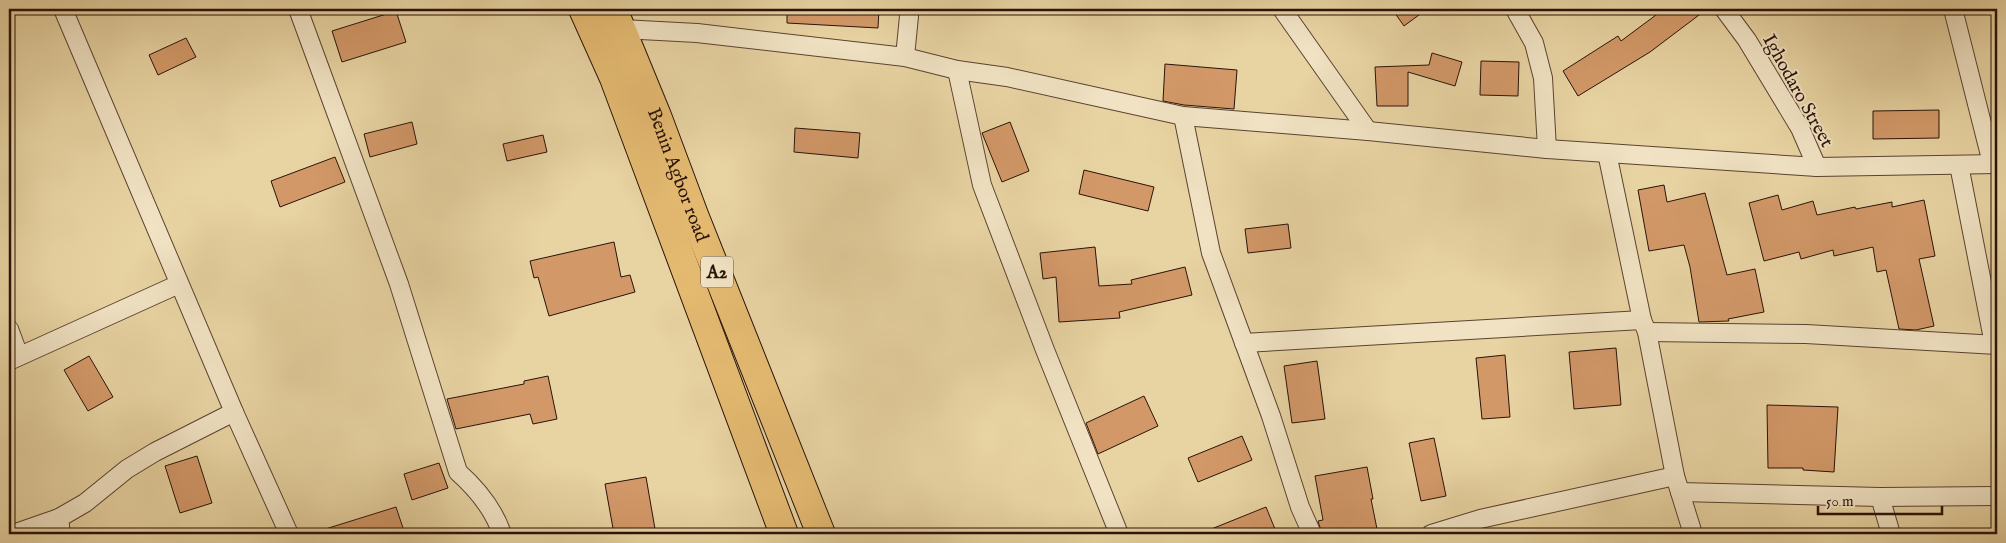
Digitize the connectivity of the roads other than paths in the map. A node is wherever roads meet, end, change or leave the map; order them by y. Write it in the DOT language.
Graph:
graph roads {
  1 [pos="63,9"];
  2 [pos="298,9"];
  3 [pos="583,9"];
  4 [pos="908,9"];
  5 [pos="1282,9"];
  6 [pos="1515,9"];
  7 [pos="1724,9"];
  8 [pos="1953,9"];
  9 [pos="617,19"];
  10 [pos="904,57"];
  11 [pos="957,70"];
  12 [pos="1182,116"];
  13 [pos="1368,130"];
  14 [pos="1547,149"];
  15 [pos="1608,153"];
  16 [pos="1959,164"];
  17 [pos="1995,164"];
  18 [pos="1817,167"];
  19 [pos="179,284"];
  20 [pos="1645,326"];
  21 [pos="9,329"];
  22 [pos="1244,343"];
  23 [pos="1995,344"];
  24 [pos="14,359"];
  25 [pos="234,412"];
  26 [pos="1677,484"];
  27 [pos="1997,496"];
  28 [pos="1880,497"];
  29 [pos="60,526"];
  30 [pos="1484,527"];
  31 [pos="819,528"];
  32 [pos="13,534"];
  33 [pos="288,534"];
  34 [pos="502,534"];
  35 [pos="784,534"];
  36 [pos="1119,534"];
  37 [pos="1312,534"];
  38 [pos="1431,534"];
  39 [pos="1693,534"];
  40 [pos="1891,534"];
  1 -- 19 [label="street"];
  2 -- 34 [label="street"];
  3 -- 35 [label="highway, Benin Agbor road / A2"];
  4 -- 10 [label="street"];
  5 -- 13 [label="street"];
  6 -- 14 [label="street"];
  7 -- 18 [label="street, Ighodaro Street"];
  8 -- 17 [label="street"];
  9 -- 10 [label="street"];
  9 -- 31 [label="highway, Benin Agbor road / A2"];
  10 -- 11 [label="street"];
  11 -- 12 [label="street"];
  11 -- 36 [label="street"];
  12 -- 13 [label="street"];
  12 -- 22 [label="street"];
  13 -- 14 [label="street"];
  14 -- 15 [label="street"];
  15 -- 18 [label="street"];
  15 -- 20 [label="street"];
  16 -- 17 [label="street"];
  16 -- 18 [label="street"];
  16 -- 23 [label="street"];
  19 -- 24 [label="street"];
  19 -- 25 [label="street"];
  20 -- 22 [label="street"];
  20 -- 23 [label="street"];
  20 -- 26 [label="street"];
  21 -- 24 [label="street"];
  22 -- 37 [label="street"];
  25 -- 29 [label="street"];
  25 -- 33 [label="street"];
  26 -- 28 [label="street"];
  26 -- 30 [label="street"];
  26 -- 39 [label="street"];
  27 -- 28 [label="street"];
  28 -- 40 [label="street"];
  29 -- 32 [label="street"];
  30 -- 38 [label="street"];
  31 -- 35 [label="highway"];
}
